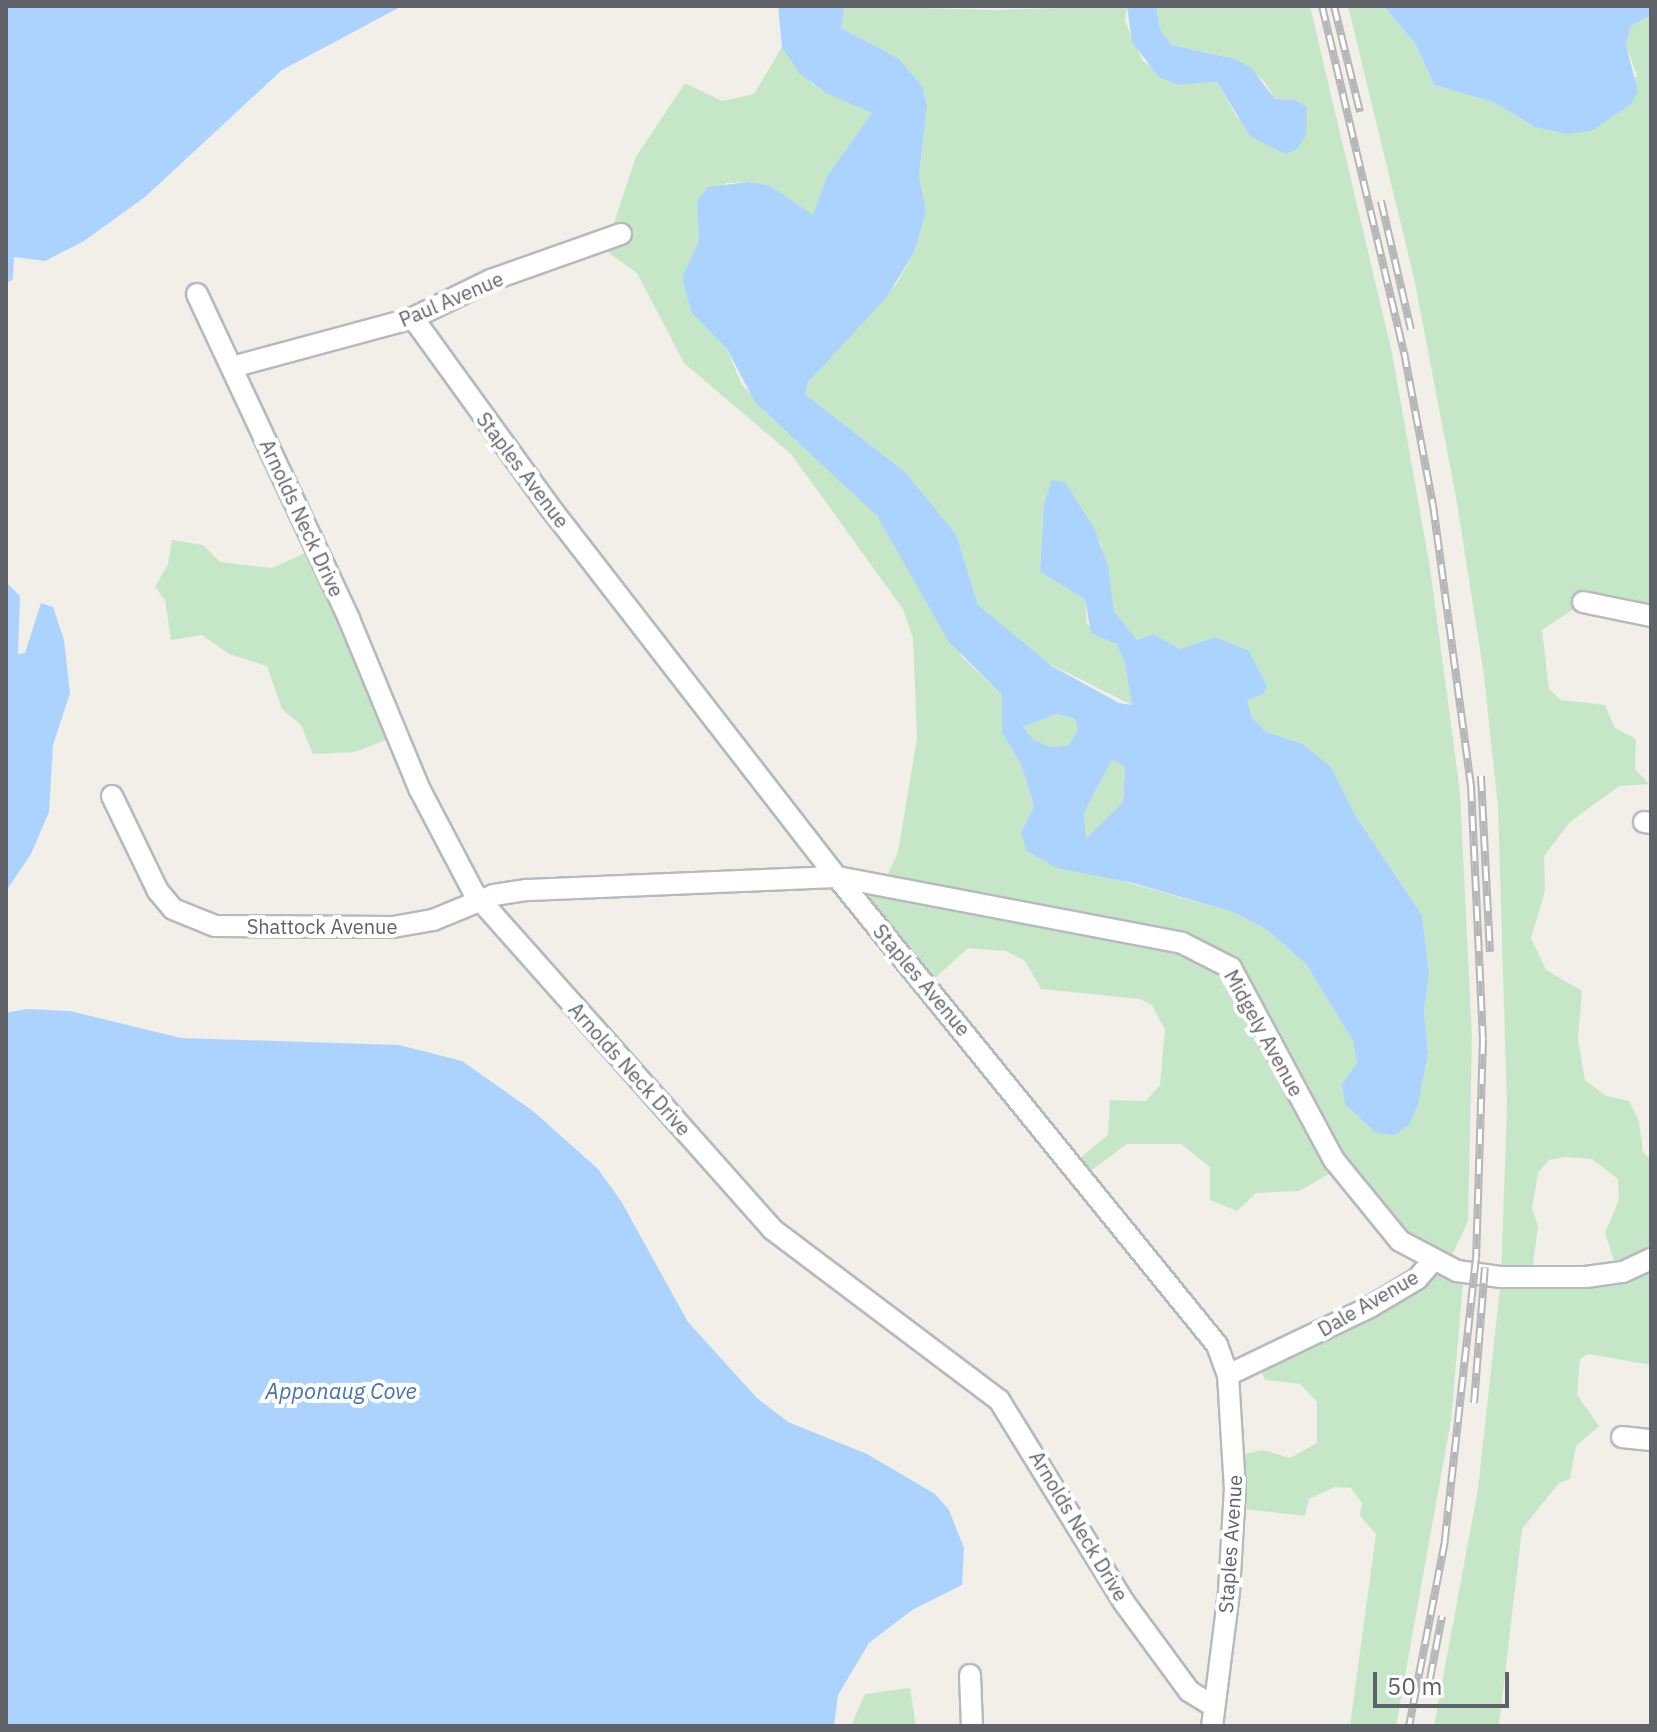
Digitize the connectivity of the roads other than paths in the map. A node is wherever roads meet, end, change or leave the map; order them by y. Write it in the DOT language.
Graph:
graph roads {
  1 [pos="621,234"];
  2 [pos="197,294"];
  3 [pos="413,318"];
  4 [pos="232,367"];
  5 [pos="1583,602"];
  6 [pos="1651,616"];
  7 [pos="112,796"];
  8 [pos="837,877"];
  9 [pos="481,902"];
  10 [pos="1651,1259"];
  11 [pos="1432,1262"];
  12 [pos="1228,1375"];
  13 [pos="1622,1437"];
  14 [pos="1651,1440"];
  15 [pos="970,1675"];
  16 [pos="1213,1716"];
  17 [pos="972,1726"];
  1 -- 3 [label="street, Paul Avenue"];
  2 -- 4 [label="street, Arnolds Neck Drive"];
  3 -- 4 [label="street, Paul Avenue"];
  3 -- 8 [label="street, Staples Avenue"];
  4 -- 9 [label="street, Arnolds Neck Drive"];
  5 -- 6 [label="street"];
  7 -- 9 [label="street, Shattock Avenue"];
  8 -- 9 [label="street, Shattock Avenue"];
  8 -- 11 [label="street, Midgely Avenue"];
  8 -- 12 [label="street, Staples Avenue"];
  9 -- 16 [label="street, Arnolds Neck Drive"];
  10 -- 11 [label="street, Dale Avenue"];
  11 -- 12 [label="street, Dale Avenue"];
  12 -- 16 [label="street, Staples Avenue"];
  13 -- 14 [label="street"];
  15 -- 17 [label="street"];
}
